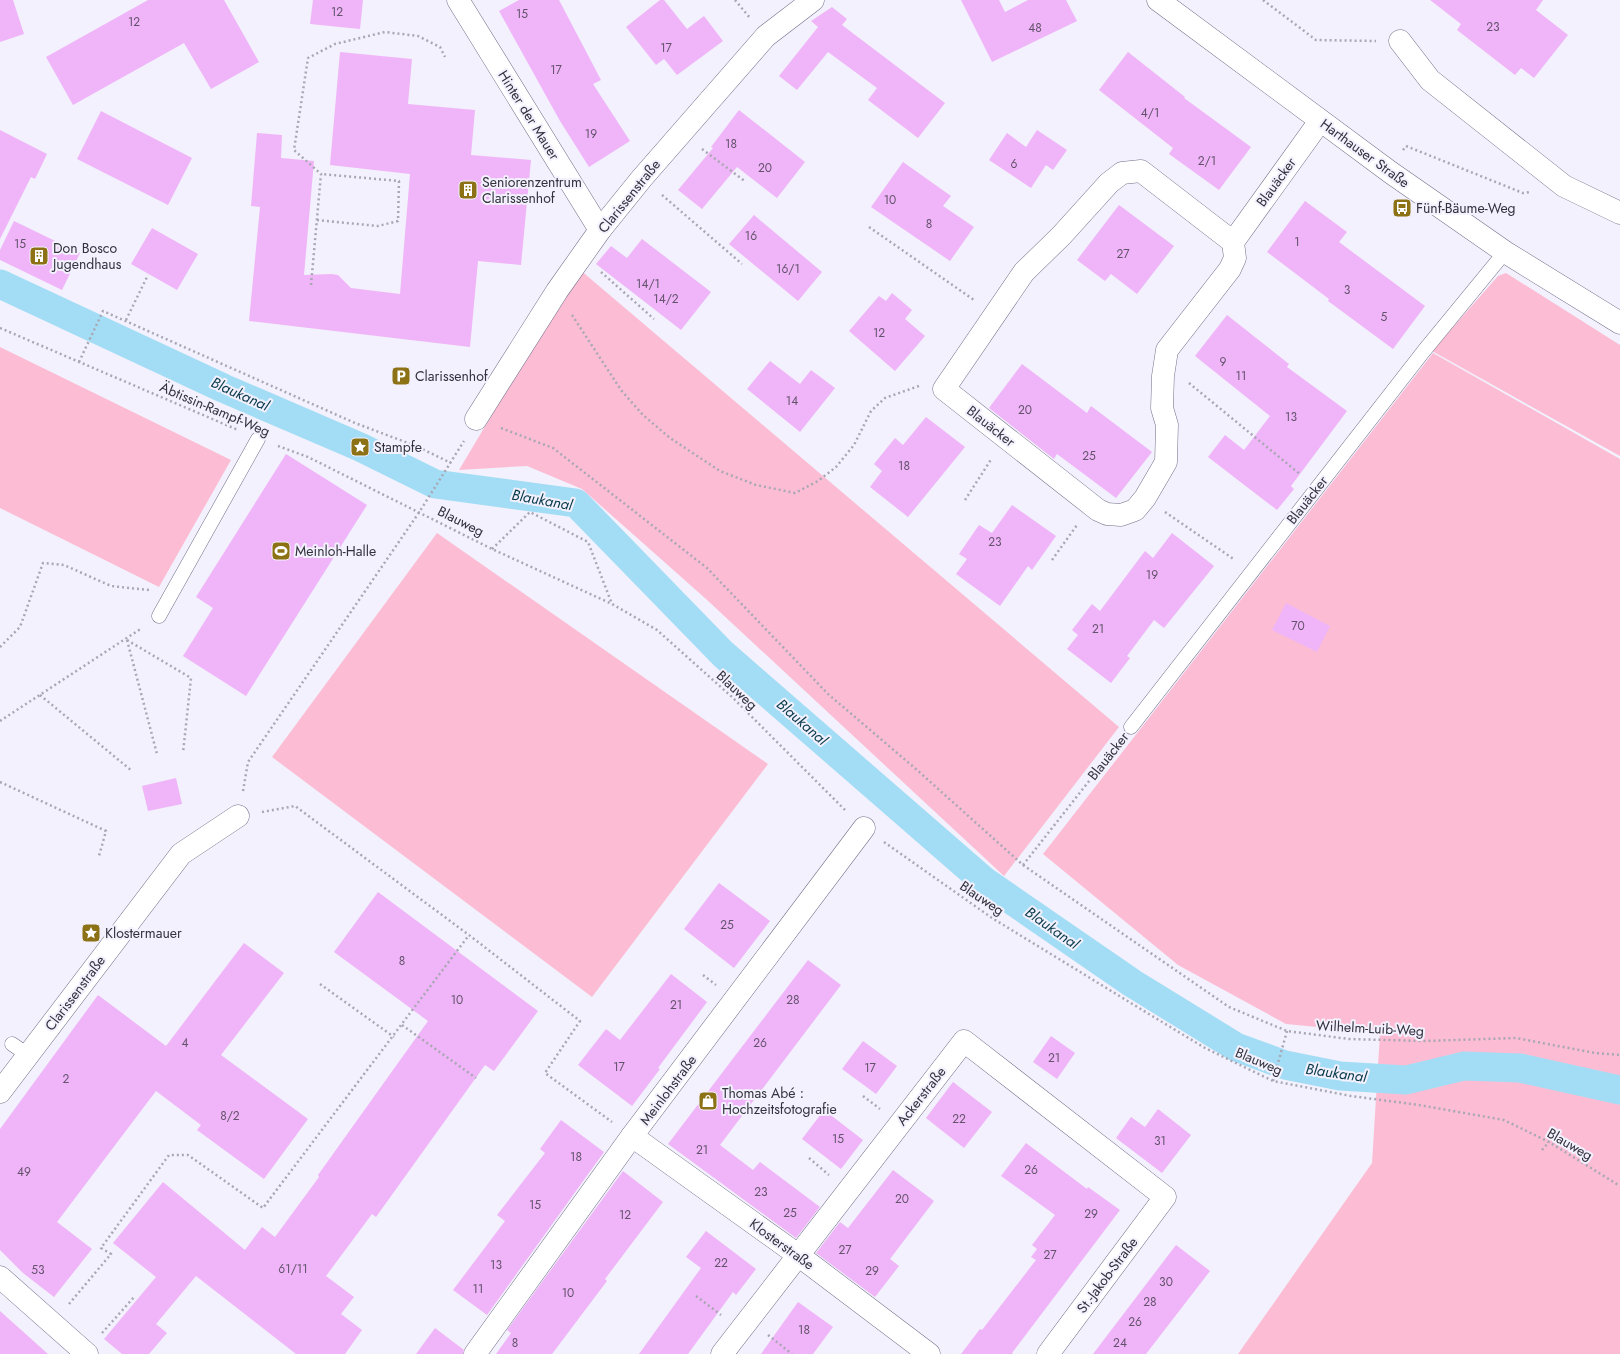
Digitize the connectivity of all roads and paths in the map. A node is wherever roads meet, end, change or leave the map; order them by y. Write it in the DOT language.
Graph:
graph roads {
  1 [pos="458,0"];
  2 [pos="813,0"];
  3 [pos="1158,0"];
  4 [pos="1263,0"];
  5 [pos="1400,42"];
  6 [pos="445,57"];
  7 [pos="1320,121"];
  8 [pos="680,134"];
  9 [pos="1390,172"];
  10 [pos="321,174"];
  11 [pos="642,178"];
  12 [pos="746,182"];
  13 [pos="1564,186"];
  14 [pos="1620,213"];
  15 [pos="317,220"];
  16 [pos="869,227"];
  17 [pos="600,230"];
  18 [pos="1232,242"];
  19 [pos="1505,252"];
  20 [pos="583,256"];
  21 [pos="742,264"];
  22 [pos="148,275"];
  23 [pos="311,285"];
  24 [pos="557,291"];
  25 [pos="995,314"];
  26 [pos="654,319"];
  27 [pos="126,320"];
  28 [pos="1620,323"];
  29 [pos="0,328"];
  30 [pos="79,362"];
  31 [pos="1165,364"];
  32 [pos="944,389"];
  33 [pos="476,419"];
  34 [pos="1006,438"];
  35 [pos="258,439"];
  36 [pos="1316,488"];
  37 [pos="1145,498"];
  38 [pos="965,500"];
  39 [pos="1091,505"];
  40 [pos="420,512"];
  41 [pos="492,549"];
  42 [pos="1052,560"];
  43 [pos="1251,572"];
  44 [pos="172,593"];
  45 [pos="612,604"];
  46 [pos="159,616"];
  47 [pos="127,640"];
  48 [pos="0,647"];
  49 [pos="40,695"];
  50 [pos="0,721"];
  51 [pos="1131,727"];
  52 [pos="183,753"];
  53 [pos="157,754"];
  54 [pos="132,771"];
  55 [pos="0,782"];
  56 [pos="238,816"];
  57 [pos="864,828"];
  58 [pos="99,856"];
  59 [pos="1023,865"];
  60 [pos="469,935"];
  61 [pos="320,984"];
  62 [pos="402,1025"];
  63 [pos="1287,1031"];
  64 [pos="394,1037"];
  65 [pos="1620,1055"];
  66 [pos="476,1078"];
  67 [pos="1273,1081"];
  68 [pos="0,1092"];
  69 [pos="632,1136"];
  70 [pos="1549,1142"];
  71 [pos="1542,1150"];
  72 [pos="1620,1186"];
  73 [pos="1165,1197"];
  74 [pos="798,1255"];
  75 [pos="0,1277"];
  76 [pos="135,1296"];
  77 [pos="696,1296"];
  78 [pos="52,1323"];
  79 [pos="745,1325"];
  80 [pos="86,1353"];
  81 [pos="475,1354"];
  82 [pos="722,1354"];
  83 [pos="792,1354"];
  84 [pos="929,1354"];
  85 [pos="1048,1354"];
  1 -- 17 [label="street, Hinter der Mauer"];
  2 -- 8 [label="street, Clarissenstraße"];
  3 -- 7 [label="street, Harthauser Straße"];
  4 -- 5 [label="path"];
  5 -- 13 [label="street"];
  6 -- 10 [label="path"];
  7 -- 9 [label="street, Harthauser Straße"];
  7 -- 18 [label="street, Blauäcker"];
  8 -- 11 [label="street, Clarissenstraße"];
  8 -- 12 [label="path"];
  9 -- 13 [label="path"];
  9 -- 19 [label="street, Harthauser Straße"];
  10 -- 15 [label="path"];
  10 -- 15 [label="path"];
  11 -- 17 [label="street, Clarissenstraße"];
  11 -- 21 [label="path"];
  13 -- 14 [label="street"];
  15 -- 23 [label="path"];
  16 -- 25 [label="path"];
  17 -- 20 [label="street, Clarissenstraße"];
  18 -- 25 [label="street"];
  18 -- 31 [label="street, Blauäcker"];
  19 -- 28 [label="street, Harthauser Straße"];
  19 -- 36 [label="lane, Blauäcker"];
  20 -- 24 [label="street, Clarissenstraße"];
  20 -- 26 [label="path"];
  22 -- 27 [label="path"];
  24 -- 32 [label="path"];
  24 -- 33 [label="street, Clarissenstraße"];
  25 -- 32 [label="street"];
  27 -- 30 [label="path"];
  27 -- 40 [label="path"];
  29 -- 30 [label="path, Äbtissin-Rampf-Weg"];
  30 -- 35 [label="path, Äbtissin-Rampf-Weg"];
  31 -- 36 [label="path"];
  31 -- 37 [label="street, Blauäcker"];
  32 -- 34 [label="street, Blauäcker"];
  33 -- 59 [label="path, Wilhelm-Luib-Weg"];
  34 -- 38 [label="path"];
  34 -- 39 [label="street, Blauäcker"];
  35 -- 40 [label="path, Äbtissin-Rampf-Weg"];
  35 -- 44 [label="lane"];
  36 -- 43 [label="lane, Blauäcker"];
  37 -- 39 [label="street, Blauäcker"];
  37 -- 43 [label="path"];
  39 -- 42 [label="path"];
  40 -- 41 [label="path, Blauweg"];
  40 -- 56 [label="path"];
  41 -- 45 [label="path, Blauweg"];
  41 -- 45 [label="path"];
  43 -- 51 [label="lane, Blauäcker"];
  44 -- 46 [label="lane"];
  44 -- 48 [label="path"];
  45 -- 57 [label="path, Blauweg"];
  46 -- 47 [label="path"];
  47 -- 49 [label="path"];
  47 -- 52 [label="path"];
  47 -- 53 [label="path"];
  49 -- 50 [label="path"];
  49 -- 54 [label="path"];
  51 -- 59 [label="path, Blauäcker"];
  55 -- 58 [label="path"];
  56 -- 60 [label="path"];
  56 -- 68 [label="street, Clarissenstraße"];
  57 -- 67 [label="path, Blauweg"];
  57 -- 69 [label="street, Meinlohstraße"];
  59 -- 63 [label="path, Wilhelm-Luib-Weg"];
  60 -- 62 [label="path"];
  60 -- 69 [label="path"];
  61 -- 64 [label="path"];
  62 -- 64 [label="path"];
  62 -- 66 [label="path"];
  63 -- 65 [label="path, Wilhelm-Luib-Weg"];
  63 -- 67 [label="path"];
  64 -- 78 [label="path"];
  67 -- 70 [label="path, Blauweg"];
  69 -- 74 [label="street, Klosterstraße"];
  69 -- 81 [label="street, Meinlohstraße"];
  70 -- 71 [label="path"];
  70 -- 72 [label="path, Blauweg"];
  73 -- 74 [label="street, Ackerstraße"];
  73 -- 85 [label="street, St.-Jakob-Straße"];
  74 -- 79 [label="street, Ackerstraße"];
  74 -- 84 [label="street, Klosterstraße"];
  75 -- 78 [label="street"];
  76 -- 80 [label="path"];
  77 -- 79 [label="path"];
  78 -- 80 [label="street"];
  79 -- 82 [label="street, Ackerstraße"];
  79 -- 83 [label="path"];
}
